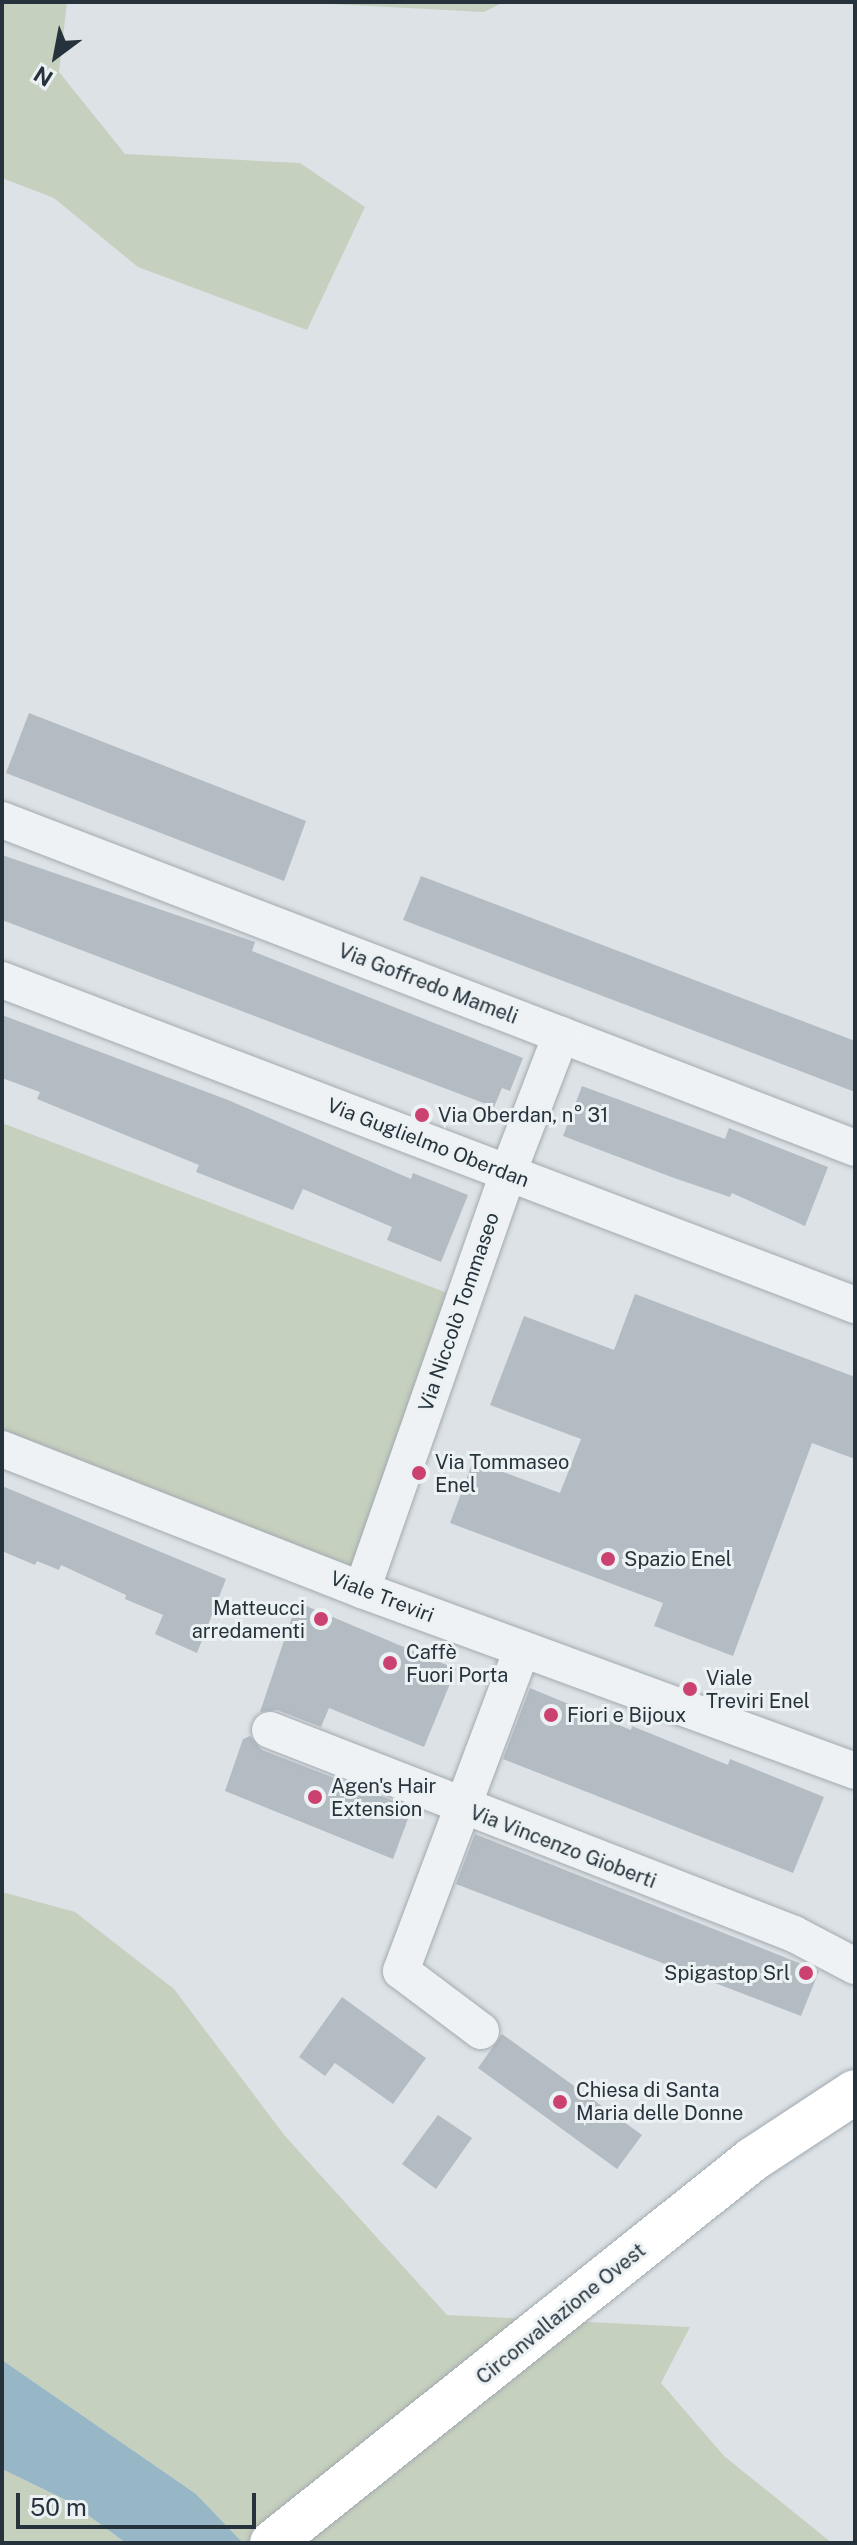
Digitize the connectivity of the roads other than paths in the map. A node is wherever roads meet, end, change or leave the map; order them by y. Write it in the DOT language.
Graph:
graph roads {
  1 [pos="2,820"];
  2 [pos="2,980"];
  3 [pos="561,1035"];
  4 [pos="855,1148"];
  5 [pos="508,1173"];
  6 [pos="855,1305"];
  7 [pos="2,1449"];
  8 [pos="362,1590"];
  9 [pos="522,1649"];
  10 [pos="270,1730"];
  11 [pos="855,1771"];
  12 [pos="463,1808"];
  13 [pos="855,1966"];
  14 [pos="481,2031"];
  15 [pos="855,2092"];
  16 [pos="272,2543"];
  1 -- 3 [label="street, Via Goffredo Mameli"];
  2 -- 5 [label="street, Via Guglielmo Oberdan"];
  3 -- 4 [label="street, Via Goffredo Mameli"];
  3 -- 5 [label="street, Via Niccolò Tommaseo"];
  5 -- 6 [label="street, Via Guglielmo Oberdan"];
  5 -- 8 [label="street, Via Niccolò Tommaseo"];
  7 -- 8 [label="street, Viale Treviri"];
  8 -- 9 [label="street, Viale Treviri"];
  9 -- 11 [label="street, Viale Treviri"];
  9 -- 12 [label="street"];
  10 -- 12 [label="street, Via Vincenzo Gioberti"];
  12 -- 13 [label="street, Via Vincenzo Gioberti"];
  12 -- 14 [label="street"];
  15 -- 16 [label="main road, Circonvallazione Ovest"];
}
